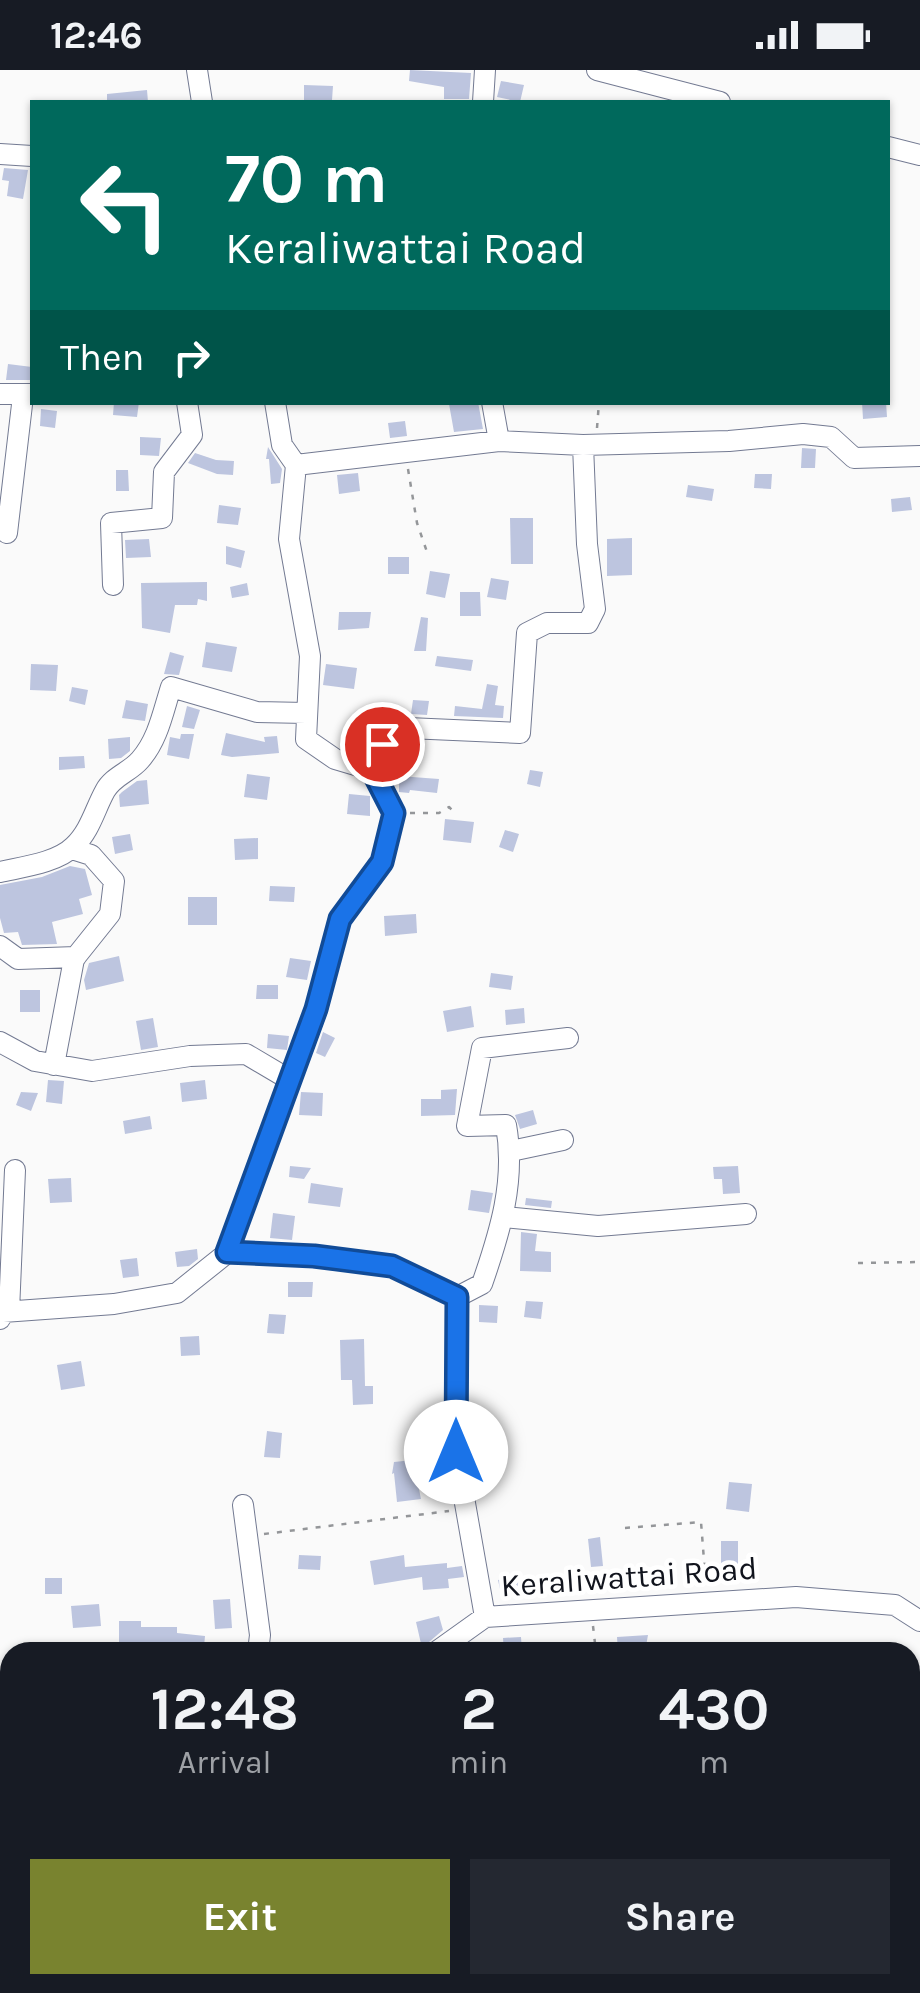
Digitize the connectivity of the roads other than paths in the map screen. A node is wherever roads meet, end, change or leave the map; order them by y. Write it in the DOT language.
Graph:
graph roads {
  1 [pos="197,70"];
  2 [pos="485,70"];
  3 [pos="598,70"];
  4 [pos="202,100"];
  5 [pos="483,100"];
  6 [pos="712,100"];
  7 [pos="890,148"];
  8 [pos="0,154"];
  9 [pos="30,156"];
  10 [pos="920,156"];
  11 [pos="0,394"];
  12 [pos="28,395"];
  13 [pos="187,405"];
  14 [pos="275,405"];
  15 [pos="493,405"];
  16 [pos="499,441"];
  17 [pos="589,445"];
  18 [pos="920,456"];
  19 [pos="296,465"];
  20 [pos="6,534"];
  21 [pos="114,585"];
  22 [pos="306,713"];
  23 [pos="372,770"];
  24 [pos="72,849"];
  25 [pos="0,872"];
  26 [pos="0,946"];
  27 [pos="76,957"];
  28 [pos="568,1038"];
  29 [pos="0,1042"];
  30 [pos="54,1065"];
  31 [pos="290,1080"];
  32 [pos="564,1140"];
  33 [pos="510,1151"];
  34 [pos="15,1170"];
  35 [pos="746,1214"];
  36 [pos="504,1217"];
  37 [pos="227,1252"];
  38 [pos="457,1297"];
  39 [pos="3,1313"];
  40 [pos="243,1505"];
  41 [pos="484,1617"];
  42 [pos="920,1620"];
  43 [pos="259,1642"];
  44 [pos="450,1642"];
  1 -- 4 [label="street"];
  2 -- 5 [label="street"];
  3 -- 6 [label="street"];
  7 -- 10 [label="street"];
  8 -- 9 [label="street"];
  11 -- 12 [label="street"];
  12 -- 20 [label="street"];
  13 -- 21 [label="street"];
  14 -- 19 [label="street"];
  15 -- 16 [label="street"];
  16 -- 17 [label="street"];
  16 -- 19 [label="street"];
  17 -- 18 [label="street"];
  17 -- 23 [label="street"];
  19 -- 22 [label="street"];
  22 -- 23 [label="street"];
  22 -- 24 [label="street"];
  23 -- 31 [label="street"];
  24 -- 25 [label="street"];
  24 -- 27 [label="street"];
  26 -- 27 [label="street"];
  27 -- 30 [label="street"];
  28 -- 33 [label="street"];
  29 -- 30 [label="street"];
  30 -- 31 [label="street"];
  31 -- 37 [label="street"];
  32 -- 33 [label="street"];
  33 -- 36 [label="street"];
  34 -- 39 [label="street"];
  35 -- 36 [label="street"];
  36 -- 38 [label="street"];
  37 -- 38 [label="street"];
  37 -- 39 [label="street"];
  38 -- 41 [label="street, Keraliwattai Road"];
  40 -- 43 [label="street"];
  41 -- 42 [label="street, Keraliwattai Road"];
  41 -- 44 [label="street"];
}
